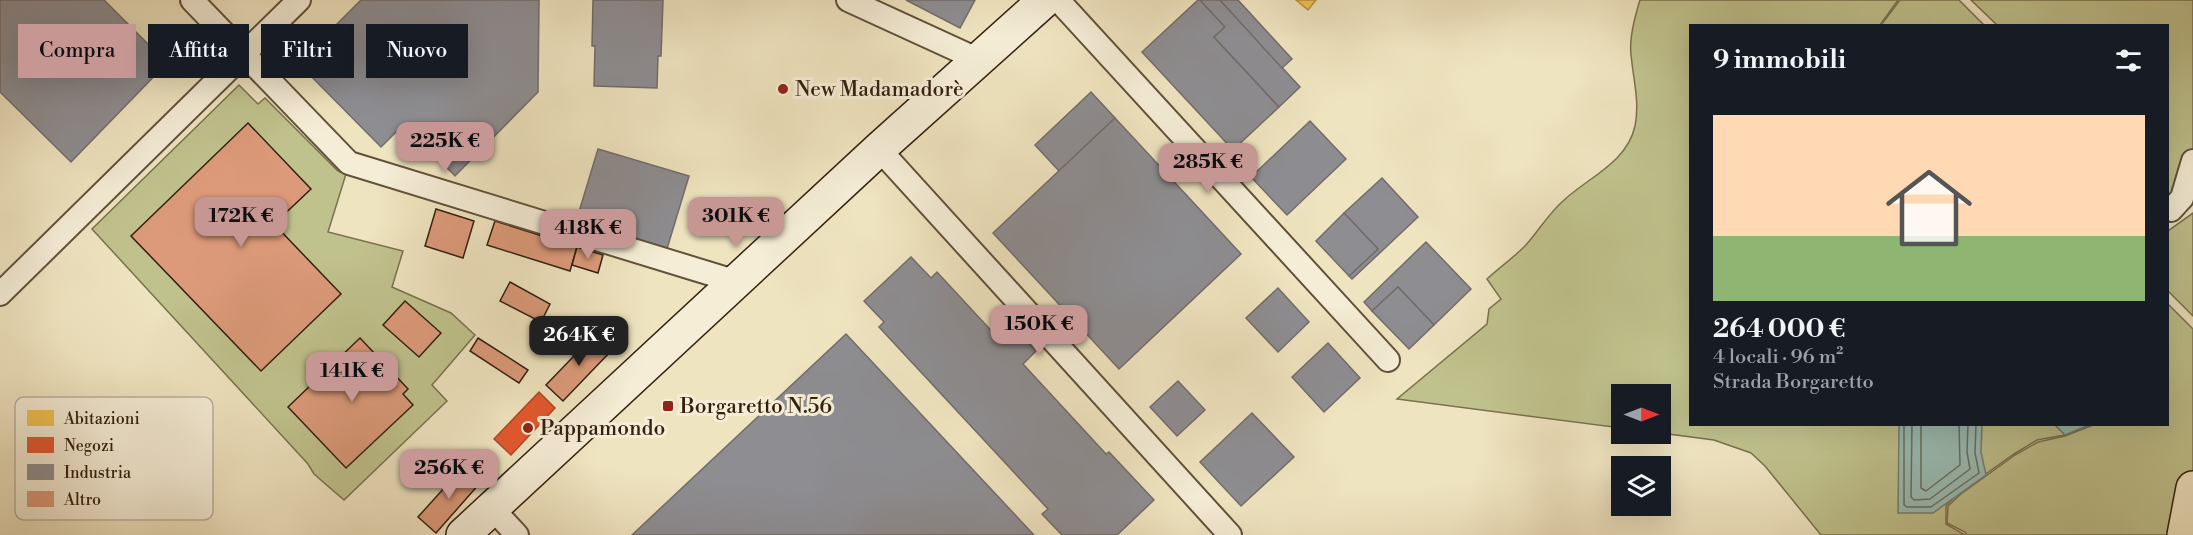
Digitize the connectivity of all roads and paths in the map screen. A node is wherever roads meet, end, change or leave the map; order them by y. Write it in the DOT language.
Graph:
graph roads {
  1 [pos="192,0"];
  2 [pos="299,0"];
  3 [pos="849,0"];
  4 [pos="1045,0"];
  5 [pos="1058,0"];
  6 [pos="216,24"];
  7 [pos="249,50"];
  8 [pos="249,58"];
  9 [pos="979,60"];
  10 [pos="220,78"];
  11 [pos="879,149"];
  12 [pos="2193,161"];
  13 [pos="2171,210"];
  14 [pos="737,282"];
  15 [pos="0,294"];
  16 [pos="1388,360"];
  17 [pos="2193,488"];
  18 [pos="491,507"];
  19 [pos="463,535"];
  20 [pos="517,535"];
  21 [pos="1230,535"];
  22 [pos="2184,535"];
  1 -- 6 [label="street"];
  2 -- 7 [label="street"];
  3 -- 9 [label="street"];
  4 -- 9 [label="street"];
  5 -- 16 [label="street"];
  8 -- 14 [label="street"];
  9 -- 11 [label="street"];
  10 -- 15 [label="street"];
  11 -- 14 [label="street"];
  11 -- 21 [label="street"];
  12 -- 13 [label="street"];
  14 -- 18 [label="street"];
  17 -- 22 [label="main road"];
  18 -- 19 [label="street"];
  18 -- 20 [label="street"];
}
